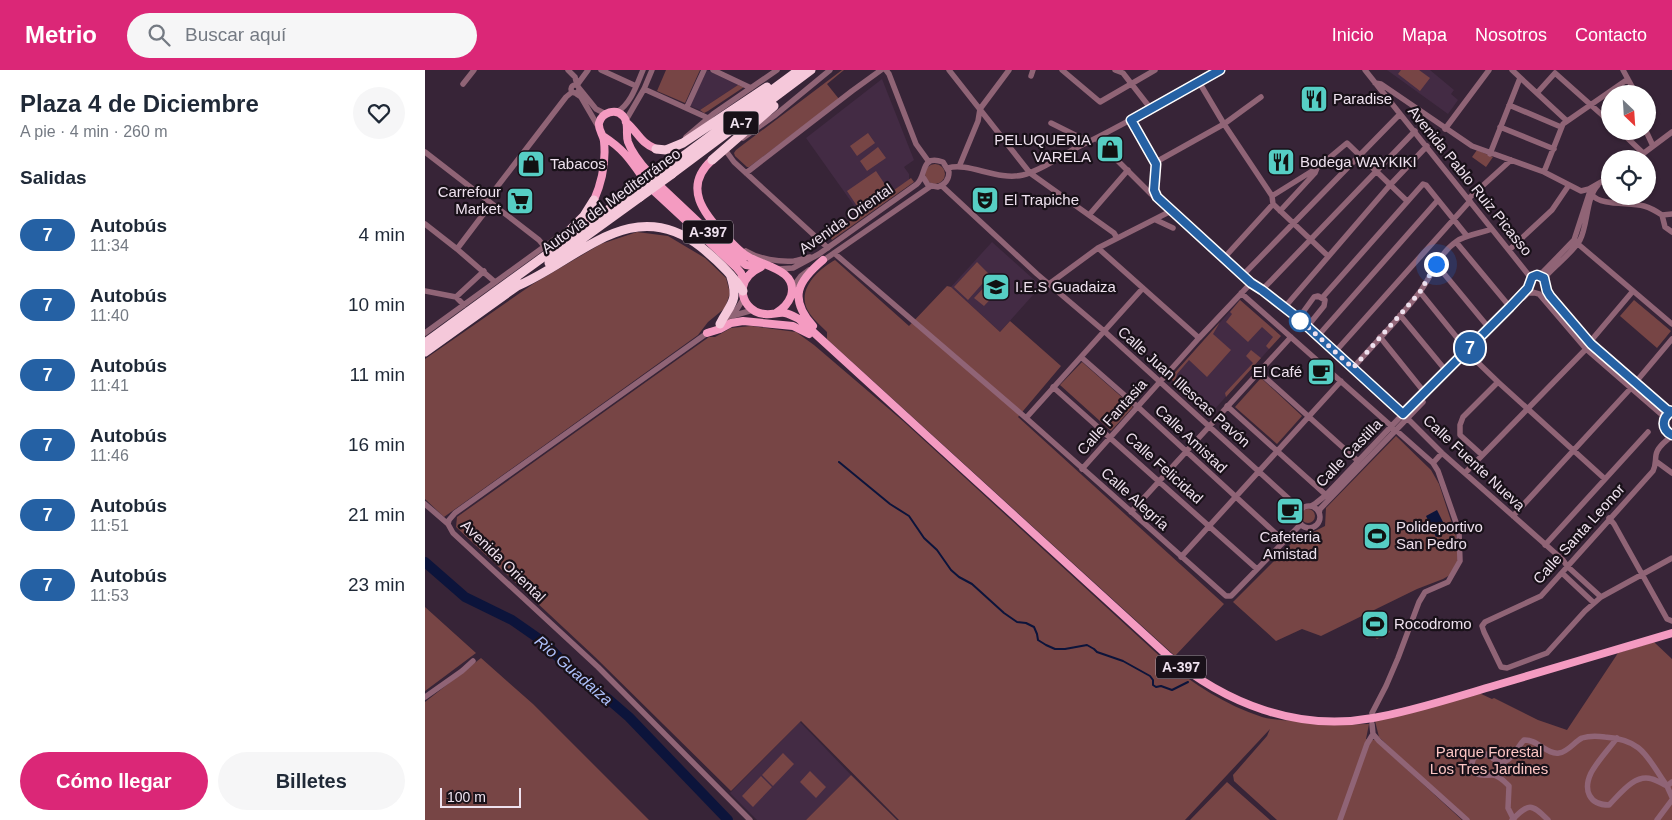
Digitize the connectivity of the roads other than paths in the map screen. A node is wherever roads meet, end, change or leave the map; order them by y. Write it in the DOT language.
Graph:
graph roads {
  1 [pos="474,70"];
  2 [pos="568,70"];
  3 [pos="588,70"];
  4 [pos="601,70"];
  5 [pos="643,70"];
  6 [pos="653,70"];
  7 [pos="704,70"];
  8 [pos="713,70"];
  9 [pos="777,70"];
  10 [pos="792,70"];
  11 [pos="830,70"];
  12 [pos="881,70"];
  13 [pos="886,70"];
  14 [pos="949,70"];
  15 [pos="1009,70"];
  16 [pos="1062,70"];
  17 [pos="1115,70"];
  18 [pos="1155,70"];
  19 [pos="1220,70"];
  20 [pos="1365,70"];
  21 [pos="1489,70"];
  22 [pos="1512,70"];
  23 [pos="1623,70"];
  24 [pos="806,71"];
  25 [pos="1123,72"];
  26 [pos="1212,72"];
  27 [pos="1520,78"];
  28 [pos="1628,79"];
  29 [pos="1199,82"];
  30 [pos="1375,83"];
  31 [pos="463,84"];
  32 [pos="1132,84"];
  33 [pos="1631,85"];
  34 [pos="636,86"];
  35 [pos="575,88"];
  36 [pos="751,88"];
  37 [pos="644,89"];
  38 [pos="1537,93"];
  39 [pos="1395,94"];
  40 [pos="1261,97"];
  41 [pos="1388,99"];
  42 [pos="1591,104"];
  43 [pos="1509,105"];
  44 [pos="687,107"];
  45 [pos="1151,108"];
  46 [pos="980,110"];
  47 [pos="617,112"];
  48 [pos="1601,113"];
  49 [pos="606,114"];
  50 [pos="1400,114"];
  51 [pos="708,118"];
  52 [pos="1131,120"];
  53 [pos="626,121"];
  54 [pos="1567,121"];
  55 [pos="1051,123"];
  56 [pos="1225,124"];
  57 [pos="1500,127"];
  58 [pos="1561,127"];
  59 [pos="1445,129"];
  60 [pos="1415,131"];
  61 [pos="625,132"];
  62 [pos="1672,132"];
  63 [pos="604,135"];
  64 [pos="1097,138"];
  65 [pos="1629,140"];
  66 [pos="1650,140"];
  67 [pos="1089,142"];
  68 [pos="1427,146"];
  69 [pos="1653,146"];
  70 [pos="656,149"];
  71 [pos="1554,149"];
  72 [pos="1640,150"];
  73 [pos="1647,150"];
  74 [pos="425,152"];
  75 [pos="723,153"];
  76 [pos="1490,154"];
  77 [pos="1360,156"];
  78 [pos="713,160"];
  79 [pos="1511,160"];
  80 [pos="929,162"];
  81 [pos="1156,162"];
  82 [pos="959,167"];
  83 [pos="948,168"];
  84 [pos="1317,168"];
  85 [pos="1128,170"];
  86 [pos="1375,171"];
  87 [pos="1544,172"];
  88 [pos="746,173"];
  89 [pos="1030,173"];
  90 [pos="923,177"];
  91 [pos="1601,183"];
  92 [pos="1390,185"];
  93 [pos="1569,185"];
  94 [pos="931,186"];
  95 [pos="942,186"];
  96 [pos="1589,191"];
  97 [pos="637,194"];
  98 [pos="1272,196"];
  99 [pos="1157,197"];
  100 [pos="594,200"];
  101 [pos="1438,200"];
  102 [pos="1469,200"];
  103 [pos="1407,201"];
  104 [pos="489,202"];
  105 [pos="1273,204"];
  106 [pos="1584,207"];
  107 [pos="1280,210"];
  108 [pos="1171,211"];
  109 [pos="1672,214"];
  110 [pos="1089,215"];
  111 [pos="1662,215"];
  112 [pos="1454,218"];
  113 [pos="1156,220"];
  114 [pos="425,224"];
  115 [pos="1293,224"];
  116 [pos="1173,228"];
  117 [pos="1492,229"];
  118 [pos="1672,232"];
  119 [pos="1467,236"];
  120 [pos="1117,238"];
  121 [pos="1310,240"];
  122 [pos="731,242"];
  123 [pos="1456,242"];
  124 [pos="1578,244"];
  125 [pos="544,246"];
  126 [pos="829,248"];
  127 [pos="1098,248"];
  128 [pos="457,249"];
  129 [pos="1509,250"];
  130 [pos="834,253"];
  131 [pos="1328,256"];
  132 [pos="814,257"];
  133 [pos="1224,258"];
  134 [pos="823,260"];
  135 [pos="535,264"];
  136 [pos="1436,264"];
  137 [pos="765,267"];
  138 [pos="778,269"];
  139 [pos="484,271"];
  140 [pos="729,272"];
  141 [pos="1243,275"];
  142 [pos="1534,277"];
  143 [pos="495,282"];
  144 [pos="1251,283"];
  145 [pos="1546,283"];
  146 [pos="1049,284"];
  147 [pos="1529,285"];
  148 [pos="515,287"];
  149 [pos="1143,288"];
  150 [pos="744,290"];
  151 [pos="1262,290"];
  152 [pos="1633,291"];
  153 [pos="425,292"];
  154 [pos="1420,292"];
  155 [pos="1241,293"];
  156 [pos="1536,293"];
  157 [pos="791,294"];
  158 [pos="456,298"];
  159 [pos="1322,298"];
  160 [pos="464,305"];
  161 [pos="1510,307"];
  162 [pos="1284,308"];
  163 [pos="753,310"];
  164 [pos="775,314"];
  165 [pos="1400,315"];
  166 [pos="730,317"];
  167 [pos="1298,318"];
  168 [pos="799,319"];
  169 [pos="720,324"];
  170 [pos="1672,324"];
  171 [pos="1307,327"];
  172 [pos="1489,328"];
  173 [pos="1104,331"];
  174 [pos="425,333"];
  175 [pos="707,333"];
  176 [pos="1291,337"];
  177 [pos="1317,337"];
  178 [pos="1381,337"];
  179 [pos="820,338"];
  180 [pos="1199,338"];
  181 [pos="1672,339"];
  182 [pos="425,343"];
  183 [pos="1588,346"];
  184 [pos="425,352"];
  185 [pos="1335,352"];
  186 [pos="1468,352"];
  187 [pos="1081,357"];
  188 [pos="1353,368"];
  189 [pos="1259,372"];
  190 [pos="1447,372"];
  191 [pos="1341,380"];
  192 [pos="1160,382"];
  193 [pos="1498,382"];
  194 [pos="1633,385"];
  195 [pos="1053,387"];
  196 [pos="1425,393"];
  197 [pos="1227,406"];
  198 [pos="1138,407"];
  199 [pos="1527,409"];
  200 [pos="1672,411"];
  201 [pos="1405,416"];
  202 [pos="1309,417"];
  203 [pos="1026,418"];
  204 [pos="1664,419"];
  205 [pos="1209,426"];
  206 [pos="1394,428"];
  207 [pos="1648,432"];
  208 [pos="1672,436"];
  209 [pos="1111,437"];
  210 [pos="1277,450"];
  211 [pos="1574,451"];
  212 [pos="1186,452"];
  213 [pos="1442,452"];
  214 [pos="1482,455"];
  215 [pos="1358,461"];
  216 [pos="1657,462"];
  217 [pos="1433,463"];
  218 [pos="1083,469"];
  219 [pos="1258,471"];
  220 [pos="1465,473"];
  221 [pos="1672,473"];
  222 [pos="1605,479"];
  223 [pos="1159,481"];
  224 [pos="1326,495"];
  225 [pos="1235,497"];
  226 [pos="425,504"];
  227 [pos="1311,506"];
  228 [pos="1301,509"];
  229 [pos="1131,512"];
  230 [pos="1319,513"];
  231 [pos="1513,516"];
  232 [pos="1609,518"];
  233 [pos="448,524"];
  234 [pos="1301,524"];
  235 [pos="1209,526"];
  236 [pos="1284,541"];
  237 [pos="1545,545"];
  238 [pos="1181,557"];
  239 [pos="1672,558"];
  240 [pos="1567,566"];
  241 [pos="1257,569"];
  242 [pos="1562,573"];
  243 [pos="1642,575"];
  244 [pos="1601,598"];
  245 [pos="1594,604"];
  246 [pos="1672,622"];
  247 [pos="1672,634"];
  248 [pos="473,660"];
  249 [pos="425,696"];
  250 [pos="1372,713"];
  251 [pos="1372,724"];
  252 [pos="1373,734"];
  253 [pos="1617,738"];
  254 [pos="1670,784"];
  255 [pos="1672,799"];
  256 [pos="1513,819"];
  257 [pos="750,820"];
  258 [pos="1340,820"];
  259 [pos="1467,820"];
  260 [pos="1548,820"];
  261 [pos="1657,820"];
  1 -- 31 [label="street"];
  2 -- 35 [label="street"];
  3 -- 35 [label="street"];
  4 -- 34 [label="street"];
  5 -- 34 [label="street"];
  6 -- 37 [label="street"];
  7 -- 44 [label="street"];
  8 -- 36 [label="street"];
  9 -- 36 [label="street"];
  10 -- 70 [label="highway"];
  11 -- 75 [label="street"];
  12 -- 88 [label="street"];
  13 -- 80 [label="street"];
  14 -- 46 [label="street"];
  15 -- 46 [label="street"];
  16 -- 32 [label="street"];
  17 -- 25 [label="street"];
  18 -- 32 [label="street"];
  19 -- 26 [label="street"];
  20 -- 30 [label="street, Avenida Pablo Ruiz Picasso"];
  21 -- 59 [label="street"];
  22 -- 27 [label="street"];
  23 -- 28 [label="street"];
  24 -- 78 [label="highway"];
  24 -- 97 [label="highway, Autovía del Mediterráneo / A-7, bridge"];
  25 -- 32 [label="street"];
  26 -- 29 [label="street"];
  27 -- 38 [label="street"];
  27 -- 43 [label="street"];
  28 -- 33 [label="street"];
  28 -- 42 [label="street"];
  29 -- 45 [label="street"];
  29 -- 56 [label="street"];
  30 -- 39 [label="street"];
  30 -- 41 [label="street, Avenida Pablo Ruiz Picasso"];
  32 -- 45 [label="street"];
  34 -- 47 [label="street"];
  35 -- 49 [label="street"];
  35 -- 63 [label="street"];
  35 -- 104 [label="street"];
  36 -- 51 [label="street"];
  37 -- 44 [label="street"];
  37 -- 53 [label="street"];
  38 -- 42 [label="street"];
  38 -- 54 [label="street"];
  39 -- 41 [label="street, Avenida Pablo Ruiz Picasso"];
  39 -- 59 [label="street"];
  40 -- 56 [label="street"];
  41 -- 50 [label="street, Avenida Pablo Ruiz Picasso"];
  42 -- 48 [label="street"];
  42 -- 54 [label="street"];
  43 -- 57 [label="street"];
  43 -- 58 [label="street"];
  44 -- 51 [label="street"];
  45 -- 52 [label="street"];
  46 -- 82 [label="street"];
  46 -- 89 [label="street"];
  47 -- 49 [label="main road"];
  47 -- 53 [label="main road"];
  49 -- 63 [label="main road"];
  50 -- 60 [label="street, Avenida Pablo Ruiz Picasso"];
  50 -- 77 [label="street"];
  51 -- 70 [label="street"];
  52 -- 64 [label="street"];
  52 -- 81 [label="street"];
  53 -- 61 [label="main road"];
  53 -- 70 [label="main road"];
  54 -- 58 [label="street"];
  55 -- 67 [label="street"];
  56 -- 81 [label="street"];
  56 -- 98 [label="street"];
  57 -- 71 [label="street"];
  57 -- 76 [label="street"];
  58 -- 71 [label="street"];
  59 -- 76 [label="street"];
  60 -- 68 [label="street, Avenida Pablo Ruiz Picasso"];
  60 -- 86 [label="street"];
  61 -- 63 [label="main road"];
  61 -- 63 [label="main road"];
  62 -- 69 [label="street"];
  63 -- 100 [label="main road"];
  64 -- 67 [label="street"];
  64 -- 85 [label="street, Calle Fuente Nueva"];
  65 -- 72 [label="street"];
  66 -- 69 [label="street"];
  67 -- 89 [label="street"];
  68 -- 92 [label="street"];
  68 -- 102 [label="street, Avenida Pablo Ruiz Picasso"];
  69 -- 73 [label="street"];
  71 -- 87 [label="street"];
  74 -- 104 [label="street"];
  75 -- 78 [label="street"];
  75 -- 88 [label="street"];
  76 -- 79 [label="street"];
  77 -- 84 [label="street"];
  77 -- 86 [label="street"];
  77 -- 115 [label="street"];
  78 -- 122 [label="main road"];
  79 -- 87 [label="street"];
  79 -- 102 [label="street"];
  80 -- 83 [label="street"];
  80 -- 90 [label="street, Avenida Oriental"];
  81 -- 99 [label="street"];
  82 -- 83 [label="street"];
  82 -- 89 [label="street"];
  83 -- 95 [label="street"];
  84 -- 98 [label="street"];
  84 -- 107 [label="street"];
  85 -- 99 [label="street, Calle Fuente Nueva"];
  85 -- 110 [label="street"];
  86 -- 92 [label="street"];
  86 -- 121 [label="street"];
  87 -- 93 [label="street"];
  88 -- 126 [label="street"];
  89 -- 110 [label="street"];
  90 -- 94 [label="street"];
  90 -- 126 [label="street, Avenida Oriental"];
  91 -- 96 [label="street"];
  92 -- 103 [label="street"];
  92 -- 131 [label="street"];
  93 -- 96 [label="street"];
  93 -- 129 [label="street"];
  94 -- 95 [label="street"];
  94 -- 130 [label="street, Avenida Oriental"];
  95 -- 146 [label="street, Calle Juan Illescas Pavón"];
  96 -- 106 [label="street"];
  96 -- 106 [label="street"];
  96 -- 111 [label="street"];
  96 -- 124 [label="street"];
  97 -- 135 [label="highway, Autovía del Mediterráneo / A-7"];
  97 -- 148 [label="highway, Autovía del Mediterráneo / A-7"];
  98 -- 105 [label="street"];
  99 -- 108 [label="street, Calle Fuente Nueva"];
  100 -- 125 [label="street"];
  100 -- 135 [label="highway"];
  101 -- 103 [label="street"];
  101 -- 112 [label="street"];
  101 -- 177 [label="street"];
  102 -- 112 [label="street"];
  102 -- 117 [label="street, Avenida Pablo Ruiz Picasso"];
  103 -- 159 [label="street"];
  104 -- 125 [label="street"];
  104 -- 128 [label="street"];
  105 -- 107 [label="street"];
  105 -- 133 [label="street"];
  106 -- 142 [label="street"];
  107 -- 115 [label="street"];
  108 -- 113 [label="street"];
  108 -- 133 [label="street, Calle Fuente Nueva"];
  109 -- 111 [label="street"];
  110 -- 120 [label="street"];
  111 -- 118 [label="street"];
  112 -- 119 [label="street"];
  112 -- 185 [label="street"];
  113 -- 116 [label="street"];
  113 -- 120 [label="street"];
  114 -- 128 [label="street"];
  115 -- 121 [label="street"];
  115 -- 141 [label="street"];
  117 -- 119 [label="street"];
  117 -- 129 [label="street, Avenida Pablo Ruiz Picasso"];
  119 -- 123 [label="street"];
  120 -- 127 [label="street"];
  121 -- 131 [label="street"];
  121 -- 151 [label="street"];
  122 -- 132 [label="street"];
  122 -- 137 [label="main road"];
  123 -- 136 [label="street"];
  123 -- 161 [label="street"];
  124 -- 145 [label="street"];
  124 -- 152 [label="street"];
  125 -- 143 [label="street"];
  126 -- 132 [label="street, Avenida Oriental"];
  127 -- 146 [label="street"];
  127 -- 149 [label="street"];
  128 -- 139 [label="street"];
  129 -- 142 [label="street, Avenida Pablo Ruiz Picasso"];
  130 -- 134 [label="street, Avenida Oriental"];
  130 -- 203 [label="street, Calle Alegría"];
  131 -- 162 [label="street"];
  132 -- 138 [label="street, Avenida Oriental"];
  133 -- 141 [label="street, Calle Fuente Nueva"];
  134 -- 157 [label="street, Avenida Oriental"];
  134 -- 179 [label="main road"];
  135 -- 182 [label="highway, Autovía del Mediterráneo / A-7"];
  136 -- 154 [label="street"];
  136 -- 172 [label="street"];
  137 -- 138 [label="main road, A-397"];
  137 -- 150 [label="main road"];
  137 -- 150 [label="main road, A-397"];
  138 -- 157 [label="main road, A-397"];
  139 -- 143 [label="street"];
  139 -- 158 [label="street"];
  140 -- 148 [label="highway"];
  140 -- 150 [label="highway"];
  140 -- 169 [label="highway"];
  141 -- 144 [label="street, Calle Fuente Nueva"];
  142 -- 145 [label="street, Avenida Pablo Ruiz Picasso"];
  142 -- 147 [label="street, Avenida Pablo Ruiz Picasso"];
  143 -- 160 [label="street"];
  144 -- 151 [label="street, Calle Fuente Nueva"];
  144 -- 155 [label="street, Calle Fantasia"];
  145 -- 156 [label="street"];
  145 -- 183 [label="street"];
  146 -- 173 [label="street, Calle Juan Illescas Pavón"];
  147 -- 156 [label="street"];
  147 -- 161 [label="street, Calle Castilla"];
  148 -- 184 [label="highway, Autovía del Mediterráneo / A-7"];
  149 -- 173 [label="street"];
  149 -- 180 [label="street"];
  150 -- 163 [label="main road, A-397"];
  150 -- 166 [label="street, Avenida Oriental"];
  151 -- 162 [label="street, Calle Fuente Nueva"];
  152 -- 170 [label="street"];
  152 -- 183 [label="street"];
  153 -- 158 [label="street"];
  154 -- 165 [label="street"];
  154 -- 186 [label="street"];
  155 -- 176 [label="street, Calle Fuente Nueva"];
  155 -- 180 [label="street, Calle Fantasia"];
  156 -- 183 [label="street"];
  156 -- 186 [label="street, Calle Castilla"];
  157 -- 164 [label="main road"];
  157 -- 168 [label="main road, A-397"];
  158 -- 160 [label="street"];
  159 -- 167 [label="street"];
  159 -- 171 [label="street"];
  160 -- 174 [label="street"];
  161 -- 172 [label="street, Calle Castilla"];
  162 -- 167 [label="street, Calle Fuente Nueva"];
  163 -- 164 [label="main road"];
  163 -- 166 [label="street, Avenida Oriental"];
  164 -- 168 [label="main road"];
  165 -- 178 [label="street"];
  165 -- 190 [label="street"];
  166 -- 169 [label="street, Avenida Oriental"];
  167 -- 171 [label="street, Calle Fuente Nueva"];
  168 -- 179 [label="main road, A-397"];
  169 -- 175 [label="street, Avenida Oriental"];
  171 -- 177 [label="street, Calle Fuente Nueva"];
  172 -- 186 [label="street, Calle Castilla"];
  173 -- 187 [label="street"];
  173 -- 192 [label="street, Calle Juan Illescas Pavón"];
  175 -- 179 [label="main road"];
  175 -- 233 [label="street, Avenida Oriental"];
  176 -- 189 [label="street"];
  176 -- 191 [label="street, Calle Fuente Nueva"];
  177 -- 185 [label="street, Calle Fuente Nueva"];
  178 -- 188 [label="street"];
  178 -- 196 [label="street"];
  179 -- 247 [label="main road, A-397"];
  180 -- 192 [label="street, Calle Fantasia"];
  181 -- 194 [label="street"];
  183 -- 194 [label="street"];
  183 -- 199 [label="street"];
  185 -- 188 [label="street, Calle Fuente Nueva"];
  186 -- 190 [label="street, Calle Castilla"];
  186 -- 193 [label="street"];
  186 -- 201 [label="street, Calle Castilla"];
  187 -- 195 [label="street"];
  187 -- 198 [label="street, Calle Amistad"];
  188 -- 201 [label="street, Calle Fuente Nueva"];
  189 -- 197 [label="street"];
  189 -- 202 [label="street"];
  190 -- 196 [label="street, Calle Castilla"];
  191 -- 202 [label="street"];
  191 -- 206 [label="street, Calle Fuente Nueva"];
  192 -- 198 [label="street, Calle Fantasia"];
  192 -- 205 [label="street, Calle Juan Illescas Pavón"];
  193 -- 199 [label="street"];
  193 -- 214 [label="street"];
  194 -- 200 [label="street"];
  194 -- 204 [label="street"];
  194 -- 211 [label="street"];
  195 -- 203 [label="street"];
  195 -- 209 [label="street, Calle Felicidad"];
  196 -- 201 [label="street, Calle Castilla"];
  197 -- 205 [label="street"];
  197 -- 210 [label="street"];
  198 -- 209 [label="street, Calle Fantasia"];
  198 -- 212 [label="street, Calle Amistad"];
  199 -- 211 [label="street"];
  199 -- 214 [label="street"];
  200 -- 204 [label="street"];
  201 -- 206 [label="street"];
  201 -- 213 [label="street, Calle Fuente Nueva"];
  202 -- 210 [label="street"];
  202 -- 215 [label="street"];
  203 -- 218 [label="street, Calle Alegría"];
  204 -- 208 [label="street"];
  205 -- 212 [label="street"];
  205 -- 219 [label="street, Calle Juan Illescas Pavón"];
  206 -- 215 [label="street, Calle Castilla"];
  206 -- 217 [label="street, Calle Fuente Nueva"];
  206 -- 230 [label="street"];
  207 -- 222 [label="street"];
  208 -- 216 [label="street, Calle Santa Leonor"];
  209 -- 218 [label="street, Calle Fantasia"];
  209 -- 223 [label="street, Calle Felicidad"];
  210 -- 219 [label="street"];
  210 -- 224 [label="street"];
  211 -- 222 [label="street"];
  211 -- 231 [label="street"];
  212 -- 223 [label="street"];
  212 -- 225 [label="street, Calle Amistad"];
  213 -- 217 [label="street"];
  213 -- 220 [label="street, Calle Fuente Nueva"];
  214 -- 220 [label="street"];
  215 -- 224 [label="street, Calle Castilla"];
  216 -- 221 [label="street"];
  216 -- 232 [label="street, Calle Santa Leonor"];
  217 -- 250 [label="street"];
  218 -- 229 [label="street, Calle Alegría"];
  219 -- 225 [label="street"];
  219 -- 228 [label="street, Calle Juan Illescas Pavón"];
  220 -- 231 [label="street, Calle Fuente Nueva"];
  222 -- 237 [label="street"];
  223 -- 229 [label="street"];
  223 -- 235 [label="street, Calle Felicidad"];
  224 -- 227 [label="street, Calle Castilla"];
  225 -- 235 [label="street"];
  225 -- 236 [label="street, Calle Amistad"];
  226 -- 233 [label="street"];
  227 -- 228 [label="street"];
  227 -- 230 [label="street"];
  228 -- 234 [label="street"];
  229 -- 238 [label="street, Calle Alegría"];
  230 -- 234 [label="street"];
  231 -- 237 [label="street, Calle Fuente Nueva"];
  232 -- 240 [label="street, Calle Santa Leonor"];
  232 -- 243 [label="street"];
  233 -- 257 [label="street, Avenida Oriental"];
  234 -- 236 [label="street"];
  235 -- 238 [label="street"];
  235 -- 241 [label="street, Calle Felicidad"];
  236 -- 241 [label="street"];
  237 -- 240 [label="street, Calle Fuente Nueva"];
  238 -- 241 [label="street, Calle Alegría"];
  239 -- 243 [label="street"];
  240 -- 242 [label="street, Calle Santa Leonor"];
  240 -- 244 [label="street, Calle Fuente Nueva"];
  242 -- 245 [label="street"];
  242 -- 245 [label="street, Calle Santa Leonor"];
  243 -- 244 [label="street"];
  243 -- 246 [label="street"];
  244 -- 245 [label="street"];
  248 -- 249 [label="street"];
  251 -- 252 [label="street"];
  252 -- 258 [label="street"];
  252 -- 259 [label="street"];
  253 -- 254 [label="street"];
  253 -- 254 [label="street"];
  253 -- 256 [label="street"];
  254 -- 255 [label="street"];
  255 -- 261 [label="street"];
  256 -- 260 [label="street"];
}
